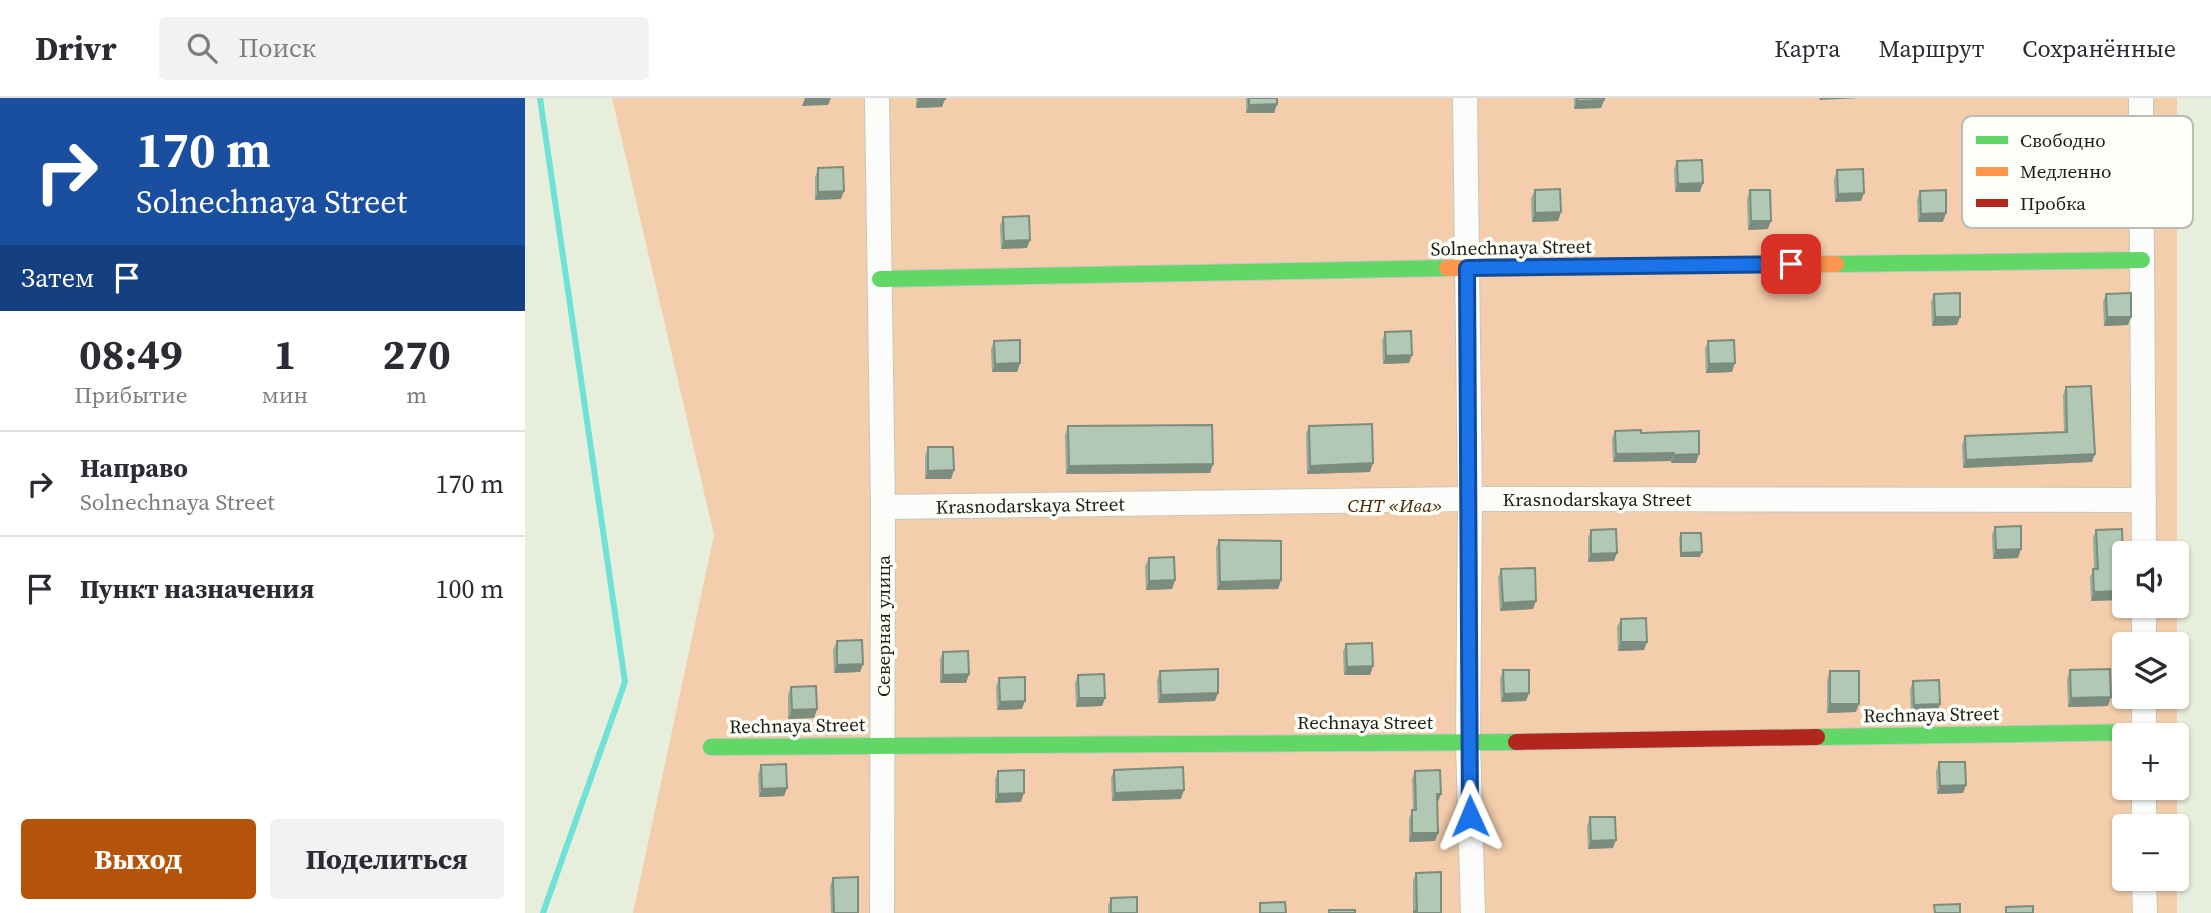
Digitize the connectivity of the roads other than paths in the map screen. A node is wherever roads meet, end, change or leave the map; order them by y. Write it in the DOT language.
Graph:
graph roads {
  1 [pos="877,98"];
  2 [pos="1465,98"];
  3 [pos="2141,98"];
  4 [pos="2141,116"];
  5 [pos="2142,228"];
  6 [pos="2142,260"];
  7 [pos="1467,268"];
  8 [pos="880,279"];
  9 [pos="1469,499"];
  10 [pos="2144,500"];
  11 [pos="883,507"];
  12 [pos="2144,541"];
  13 [pos="2112,734"];
  14 [pos="1468,743"];
  15 [pos="883,745"];
  16 [pos="712,747"];
  17 [pos="2144,891"];
  18 [pos="882,913"];
  19 [pos="1473,913"];
  20 [pos="2145,913"];
  1 -- 8 [label="street, Северная улица"];
  2 -- 7 [label="street"];
  3 -- 4 [label="street"];
  5 -- 6 [label="street"];
  6 -- 7 [label="street, Solnechnaya Street"];
  6 -- 10 [label="street"];
  7 -- 8 [label="street, Solnechnaya Street"];
  7 -- 9 [label="street"];
  8 -- 11 [label="street, Северная улица"];
  9 -- 10 [label="street, Krasnodarskaya Street"];
  9 -- 11 [label="street, Krasnodarskaya Street"];
  9 -- 14 [label="street"];
  10 -- 12 [label="street"];
  11 -- 15 [label="street, Северная улица"];
  13 -- 14 [label="street, Rechnaya Street"];
  14 -- 15 [label="street, Rechnaya Street"];
  14 -- 19 [label="street"];
  15 -- 16 [label="street, Rechnaya Street"];
  15 -- 18 [label="street, Северная улица"];
  17 -- 20 [label="street"];
}
